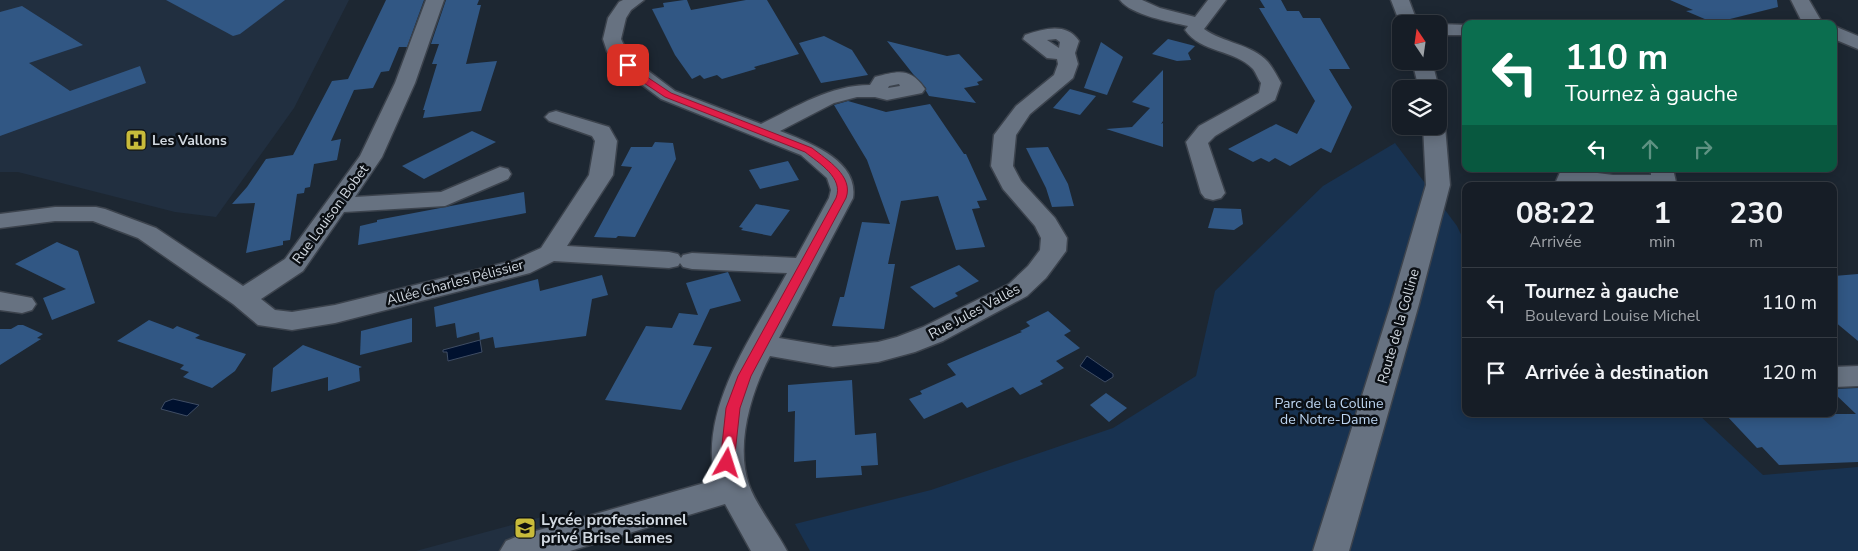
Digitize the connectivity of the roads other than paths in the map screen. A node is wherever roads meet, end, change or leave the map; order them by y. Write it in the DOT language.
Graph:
graph roads {
  1 [pos="436,0"];
  2 [pos="634,0"];
  3 [pos="1128,0"];
  4 [pos="1217,0"];
  5 [pos="1400,0"];
  6 [pos="1800,0"];
  7 [pos="1406,15"];
  8 [pos="1810,20"];
  9 [pos="1199,23"];
  10 [pos="1448,30"];
  11 [pos="1462,30"];
  12 [pos="1837,33"];
  13 [pos="1858,43"];
  14 [pos="1065,53"];
  15 [pos="876,91"];
  16 [pos="556,117"];
  17 [pos="762,132"];
  18 [pos="1435,135"];
  19 [pos="500,174"];
  20 [pos="1561,177"];
  21 [pos="1663,179"];
  22 [pos="1213,193"];
  23 [pos="336,205"];
  24 [pos="0,221"];
  25 [pos="550,253"];
  26 [pos="804,266"];
  27 [pos="243,298"];
  28 [pos="761,345"];
  29 [pos="1858,376"];
  30 [pos="1837,377"];
  31 [pos="733,488"];
  32 [pos="518,551"];
  33 [pos="769,551"];
  34 [pos="1331,551"];
  1 -- 23 [label="street, Rue Louison Bobet"];
  2 -- 17 [label="street"];
  3 -- 9 [label="street"];
  4 -- 9 [label="street"];
  5 -- 7 [label="street"];
  6 -- 8 [label="street"];
  9 -- 22 [label="street"];
  10 -- 11 [label="street"];
  12 -- 13 [label="street"];
  14 -- 28 [label="street, Rue Jules Vallès"];
  15 -- 17 [label="street"];
  16 -- 25 [label="street"];
  17 -- 26 [label="street"];
  18 -- 34 [label="street, Route de la Colline"];
  19 -- 23 [label="street"];
  20 -- 21 [label="street"];
  23 -- 27 [label="street, Rue Louison Bobet"];
  24 -- 27 [label="street"];
  25 -- 26 [label="street"];
  25 -- 27 [label="street, Allée Charles Pélissier"];
  26 -- 28 [label="street"];
  28 -- 31 [label="street"];
  29 -- 30 [label="street"];
  31 -- 32 [label="street"];
  31 -- 33 [label="street"];
}
